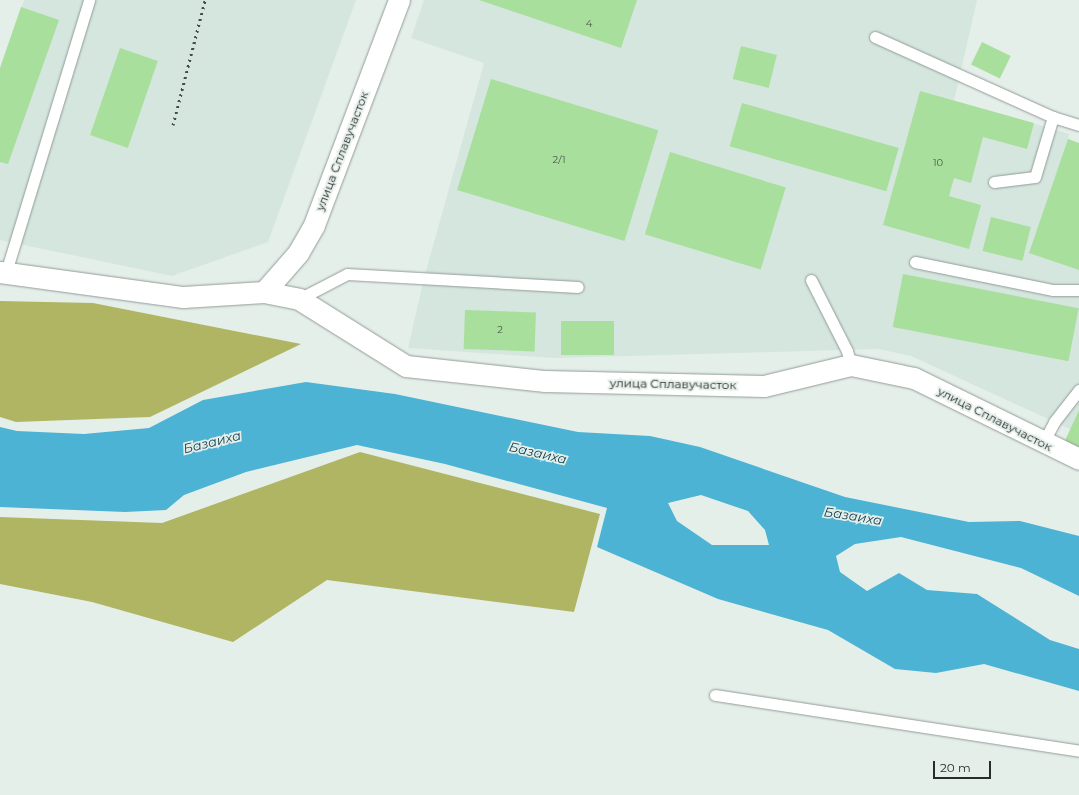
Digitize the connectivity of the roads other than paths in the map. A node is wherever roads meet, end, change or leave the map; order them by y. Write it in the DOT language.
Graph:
graph roads {
  1 [pos="89,0"];
  2 [pos="399,0"];
  3 [pos="875,37"];
  4 [pos="1053,117"];
  5 [pos="1079,125"];
  6 [pos="994,182"];
  7 [pos="915,262"];
  8 [pos="3,272"];
  9 [pos="811,280"];
  10 [pos="578,287"];
  11 [pos="1079,290"];
  12 [pos="264,292"];
  13 [pos="299,300"];
  14 [pos="851,365"];
  15 [pos="1079,390"];
  16 [pos="1043,443"];
  17 [pos="1079,459"];
  18 [pos="715,695"];
  19 [pos="1079,751"];
  1 -- 8 [label="lane"];
  2 -- 12 [label="street, улица Сплавучасток"];
  3 -- 4 [label="lane"];
  4 -- 5 [label="lane"];
  4 -- 6 [label="lane"];
  7 -- 11 [label="lane"];
  8 -- 12 [label="street, улица Сплавучасток"];
  9 -- 14 [label="lane"];
  10 -- 13 [label="lane"];
  12 -- 13 [label="street, улица Сплавучасток"];
  13 -- 14 [label="street, улица Сплавучасток"];
  14 -- 16 [label="street, улица Сплавучасток"];
  15 -- 16 [label="lane"];
  16 -- 17 [label="street, улица Сплавучасток"];
  18 -- 19 [label="lane"];
}
